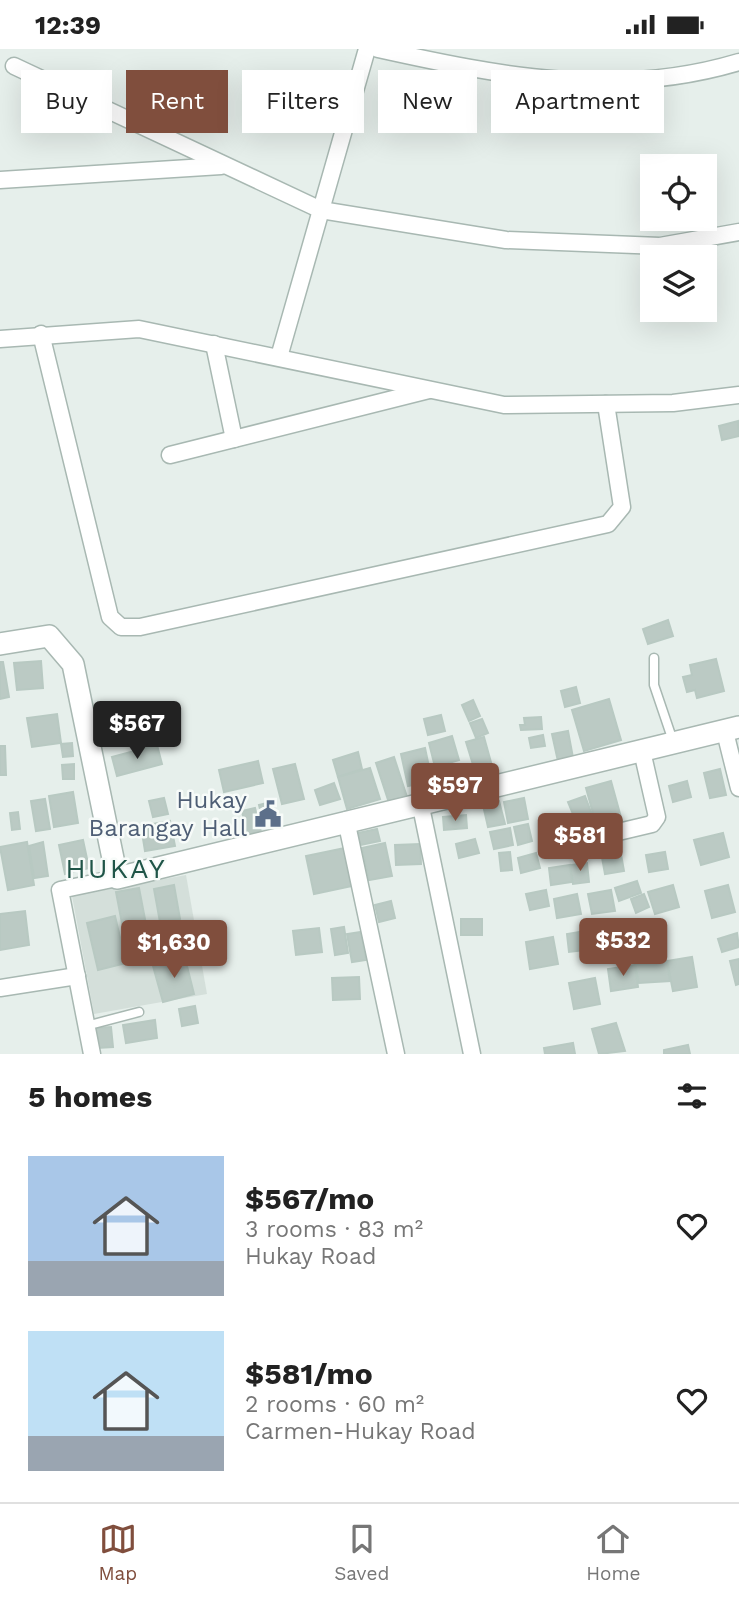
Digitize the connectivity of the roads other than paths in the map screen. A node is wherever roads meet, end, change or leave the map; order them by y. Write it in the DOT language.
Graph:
graph roads {
  1 [pos="367,49"];
  2 [pos="378,49"];
  3 [pos="739,62"];
  4 [pos="13,66"];
  5 [pos="226,165"];
  6 [pos="0,180"];
  7 [pos="321,210"];
  8 [pos="739,232"];
  9 [pos="41,334"];
  10 [pos="0,339"];
  11 [pos="214,344"];
  12 [pos="279,357"];
  13 [pos="432,389"];
  14 [pos="739,395"];
  15 [pos="606,404"];
  16 [pos="234,439"];
  17 [pos="170,455"];
  18 [pos="0,644"];
  19 [pos="654,658"];
  20 [pos="732,729"];
  21 [pos="673,744"];
  22 [pos="642,751"];
  23 [pos="739,788"];
  24 [pos="419,802"];
  25 [pos="346,820"];
  26 [pos="555,847"];
  27 [pos="117,878"];
  28 [pos="77,976"];
  29 [pos="0,988"];
  30 [pos="139,1012"];
  31 [pos="86,1026"];
  32 [pos="92,1054"];
  33 [pos="396,1054"];
  34 [pos="472,1054"];
  1 -- 7 [label="street"];
  2 -- 3 [label="street"];
  4 -- 5 [label="street"];
  5 -- 6 [label="street"];
  5 -- 7 [label="street"];
  7 -- 8 [label="street"];
  7 -- 12 [label="street"];
  9 -- 10 [label="street"];
  9 -- 11 [label="street"];
  9 -- 15 [label="street"];
  11 -- 12 [label="street"];
  11 -- 16 [label="street"];
  12 -- 13 [label="street"];
  13 -- 15 [label="street"];
  13 -- 16 [label="street"];
  14 -- 15 [label="street"];
  16 -- 17 [label="street"];
  18 -- 27 [label="street"];
  19 -- 21 [label="lane"];
  20 -- 21 [label="street"];
  20 -- 23 [label="street"];
  21 -- 22 [label="street"];
  22 -- 24 [label="street"];
  22 -- 26 [label="street"];
  24 -- 25 [label="street"];
  24 -- 34 [label="street"];
  25 -- 27 [label="street"];
  25 -- 33 [label="street"];
  27 -- 28 [label="street"];
  28 -- 29 [label="street"];
  28 -- 31 [label="street"];
  30 -- 31 [label="lane"];
  31 -- 32 [label="street"];
}
